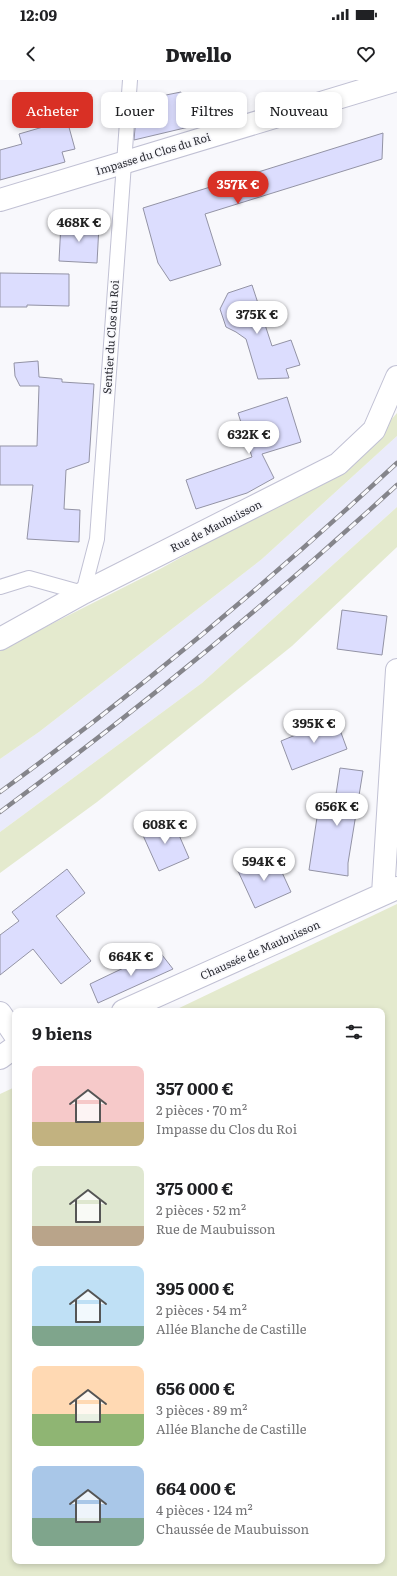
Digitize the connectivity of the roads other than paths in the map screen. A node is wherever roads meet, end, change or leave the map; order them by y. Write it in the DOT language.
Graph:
graph roads {
  1 [pos="130,80"];
  2 [pos="397,80"];
  3 [pos="124,163"];
  4 [pos="0,200"];
  5 [pos="397,377"];
  6 [pos="0,587"];
  7 [pos="83,593"];
  8 [pos="0,639"];
  9 [pos="397,670"];
  10 [pos="390,891"];
  11 [pos="130,1008"];
  12 [pos="0,1013"];
  13 [pos="12,1031"];
  14 [pos="12,1049"];
  15 [pos="0,1058"];
  1 -- 3 [label="lane, Sentier du Clos du Roi"];
  2 -- 3 [label="street, Impasse du Clos du Roi"];
  3 -- 4 [label="street, Impasse du Clos du Roi"];
  3 -- 7 [label="lane, Sentier du Clos du Roi"];
  5 -- 7 [label="street, Rue de Maubuisson"];
  6 -- 7 [label="lane"];
  7 -- 8 [label="street, Rue de Maubuisson"];
  9 -- 10 [label="street"];
  10 -- 11 [label="street, Chaussée de Maubuisson"];
  12 -- 13 [label="street"];
  14 -- 15 [label="street"];
}
